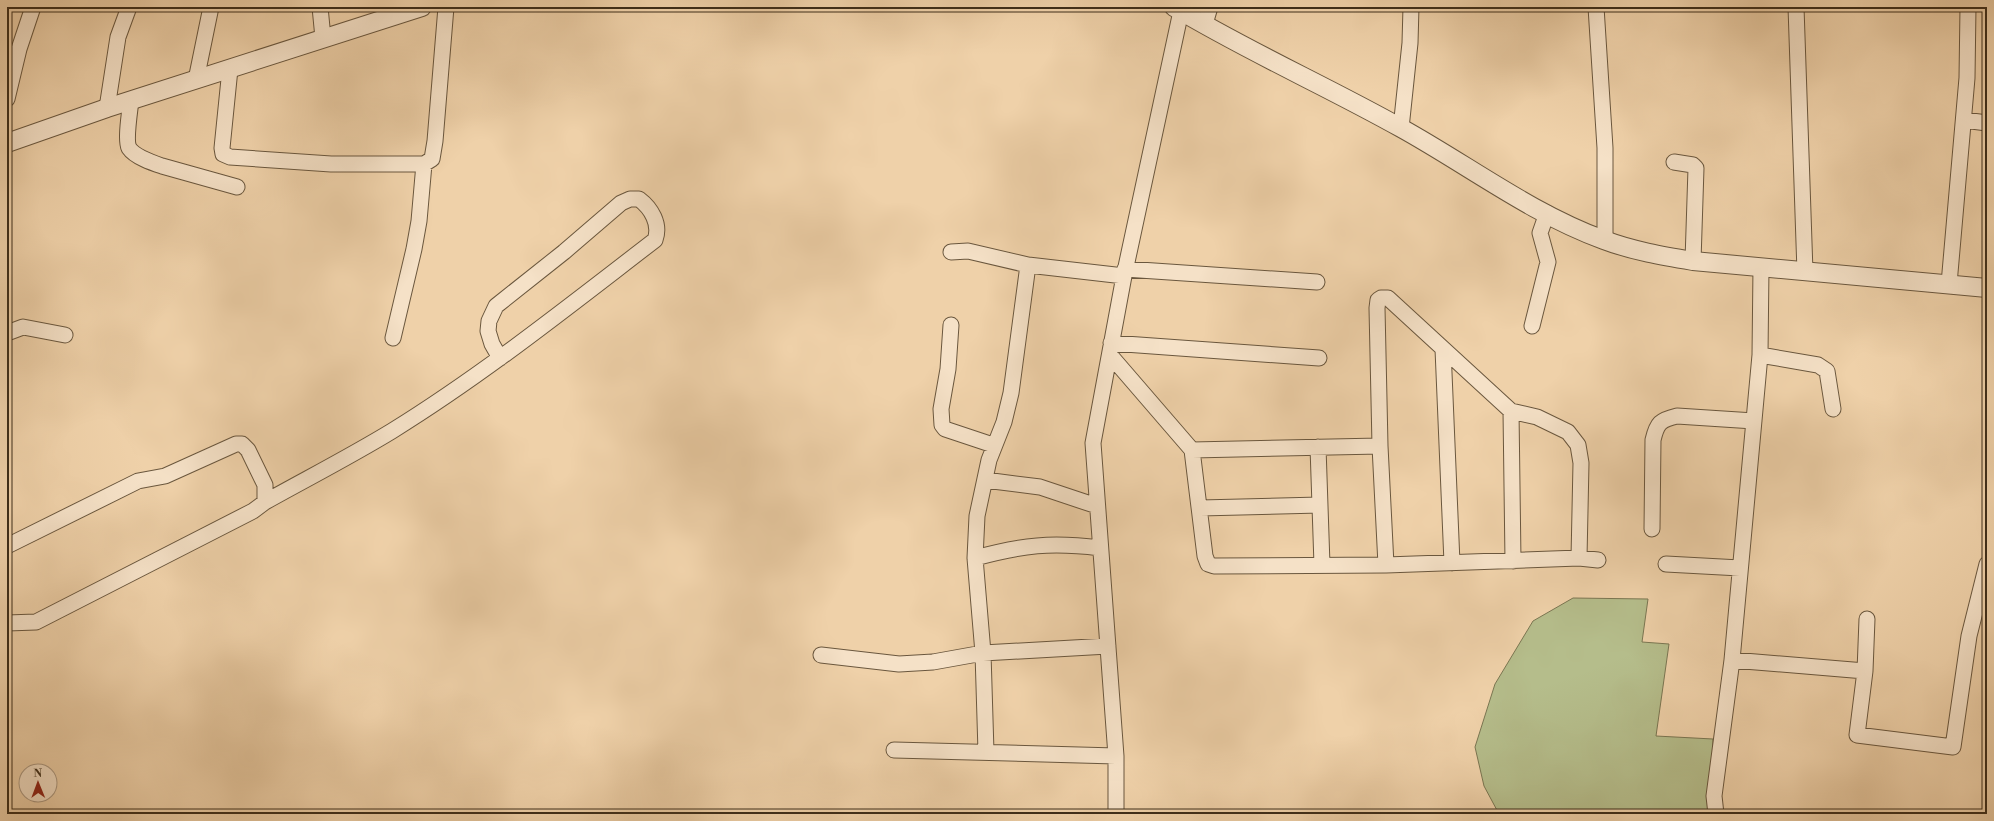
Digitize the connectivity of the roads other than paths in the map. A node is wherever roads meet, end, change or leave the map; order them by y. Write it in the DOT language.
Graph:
graph roads {
  1 [pos="33,7"];
  2 [pos="129,7"];
  3 [pos="211,7"];
  4 [pos="320,7"];
  5 [pos="422,7"];
  6 [pos="446,7"];
  7 [pos="1410,7"];
  8 [pos="1596,7"];
  9 [pos="1796,7"];
  10 [pos="1968,7"];
  11 [pos="1177,9"];
  12 [pos="1207,15"];
  13 [pos="323,38"];
  14 [pos="230,69"];
  15 [pos="196,80"];
  16 [pos="7,99"];
  17 [pos="131,100"];
  18 [pos="107,108"];
  19 [pos="1964,120"];
  20 [pos="1987,123"];
  21 [pos="1401,128"];
  22 [pos="7,142"];
  23 [pos="1674,162"];
  24 [pos="424,164"];
  25 [pos="237,187"];
  26 [pos="1547,213"];
  27 [pos="1605,241"];
  28 [pos="951,252"];
  29 [pos="1693,261"];
  30 [pos="1028,265"];
  31 [pos="1761,267"];
  32 [pos="1125,272"];
  33 [pos="1805,272"];
  34 [pos="1317,282"];
  35 [pos="1949,284"];
  36 [pos="1987,288"];
  37 [pos="951,326"];
  38 [pos="1532,326"];
  39 [pos="7,333"];
  40 [pos="65,335"];
  41 [pos="393,338"];
  42 [pos="1110,349"];
  43 [pos="1443,349"];
  44 [pos="1760,355"];
  45 [pos="500,358"];
  46 [pos="1319,358"];
  47 [pos="1833,409"];
  48 [pos="1511,411"];
  49 [pos="1754,421"];
  50 [pos="994,445"];
  51 [pos="1380,446"];
  52 [pos="1318,447"];
  53 [pos="1192,450"];
  54 [pos="984,480"];
  55 [pos="266,502"];
  56 [pos="1320,505"];
  57 [pos="1097,506"];
  58 [pos="1200,508"];
  59 [pos="1652,529"];
  60 [pos="7,546"];
  61 [pos="1100,548"];
  62 [pos="975,558"];
  63 [pos="1579,558"];
  64 [pos="1598,560"];
  65 [pos="1513,561"];
  66 [pos="1452,563"];
  67 [pos="1666,564"];
  68 [pos="1987,564"];
  69 [pos="1386,565"];
  70 [pos="1322,566"];
  71 [pos="1740,568"];
  72 [pos="1867,619"];
  73 [pos="7,623"];
  74 [pos="1108,646"];
  75 [pos="983,653"];
  76 [pos="821,656"];
  77 [pos="1732,660"];
  78 [pos="1865,671"];
  79 [pos="894,750"];
  80 [pos="986,752"];
  81 [pos="1116,756"];
  82 [pos="1116,814"];
  83 [pos="1716,814"];
  1 -- 16 [label="street"];
  2 -- 18 [label="street"];
  3 -- 15 [label="street"];
  4 -- 13 [label="street"];
  5 -- 13 [label="street"];
  6 -- 24 [label="street"];
  7 -- 21 [label="street"];
  8 -- 27 [label="street"];
  9 -- 33 [label="street"];
  10 -- 19 [label="street"];
  11 -- 12 [label="street"];
  11 -- 32 [label="street"];
  12 -- 21 [label="street"];
  13 -- 14 [label="street"];
  14 -- 15 [label="street"];
  14 -- 24 [label="street"];
  15 -- 17 [label="street"];
  17 -- 18 [label="street"];
  17 -- 25 [label="street"];
  18 -- 22 [label="street"];
  19 -- 20 [label="street"];
  19 -- 35 [label="street"];
  21 -- 26 [label="street"];
  23 -- 29 [label="street"];
  24 -- 41 [label="street"];
  26 -- 27 [label="street"];
  26 -- 38 [label="street"];
  27 -- 29 [label="street"];
  28 -- 30 [label="street"];
  29 -- 31 [label="street"];
  30 -- 32 [label="street"];
  30 -- 50 [label="street"];
  31 -- 33 [label="street"];
  31 -- 44 [label="street"];
  32 -- 34 [label="street"];
  32 -- 42 [label="street"];
  33 -- 35 [label="street"];
  35 -- 36 [label="street"];
  37 -- 50 [label="street"];
  39 -- 40 [label="street"];
  42 -- 46 [label="street"];
  42 -- 53 [label="street"];
  42 -- 57 [label="street"];
  43 -- 48 [label="street"];
  43 -- 51 [label="street"];
  43 -- 66 [label="street"];
  44 -- 47 [label="street"];
  44 -- 49 [label="street"];
  45 -- 45 [label="street"];
  45 -- 55 [label="street"];
  48 -- 63 [label="street"];
  48 -- 65 [label="street"];
  49 -- 59 [label="street"];
  49 -- 71 [label="street"];
  50 -- 54 [label="street"];
  51 -- 52 [label="street"];
  51 -- 69 [label="street"];
  52 -- 53 [label="street"];
  52 -- 56 [label="street"];
  53 -- 58 [label="street"];
  54 -- 57 [label="street"];
  54 -- 62 [label="street"];
  55 -- 60 [label="street"];
  55 -- 73 [label="street"];
  56 -- 58 [label="street"];
  56 -- 70 [label="street"];
  57 -- 61 [label="street"];
  58 -- 70 [label="street"];
  61 -- 62 [label="street"];
  61 -- 74 [label="street"];
  62 -- 75 [label="street"];
  63 -- 64 [label="street"];
  63 -- 65 [label="street"];
  65 -- 66 [label="street"];
  66 -- 69 [label="street"];
  67 -- 71 [label="street"];
  68 -- 78 [label="street"];
  69 -- 70 [label="street"];
  71 -- 77 [label="street"];
  72 -- 78 [label="street"];
  74 -- 75 [label="street"];
  74 -- 81 [label="street"];
  75 -- 76 [label="street"];
  75 -- 80 [label="street"];
  77 -- 78 [label="street"];
  77 -- 83 [label="street"];
  79 -- 80 [label="street"];
  80 -- 81 [label="street"];
  81 -- 82 [label="street"];
}
